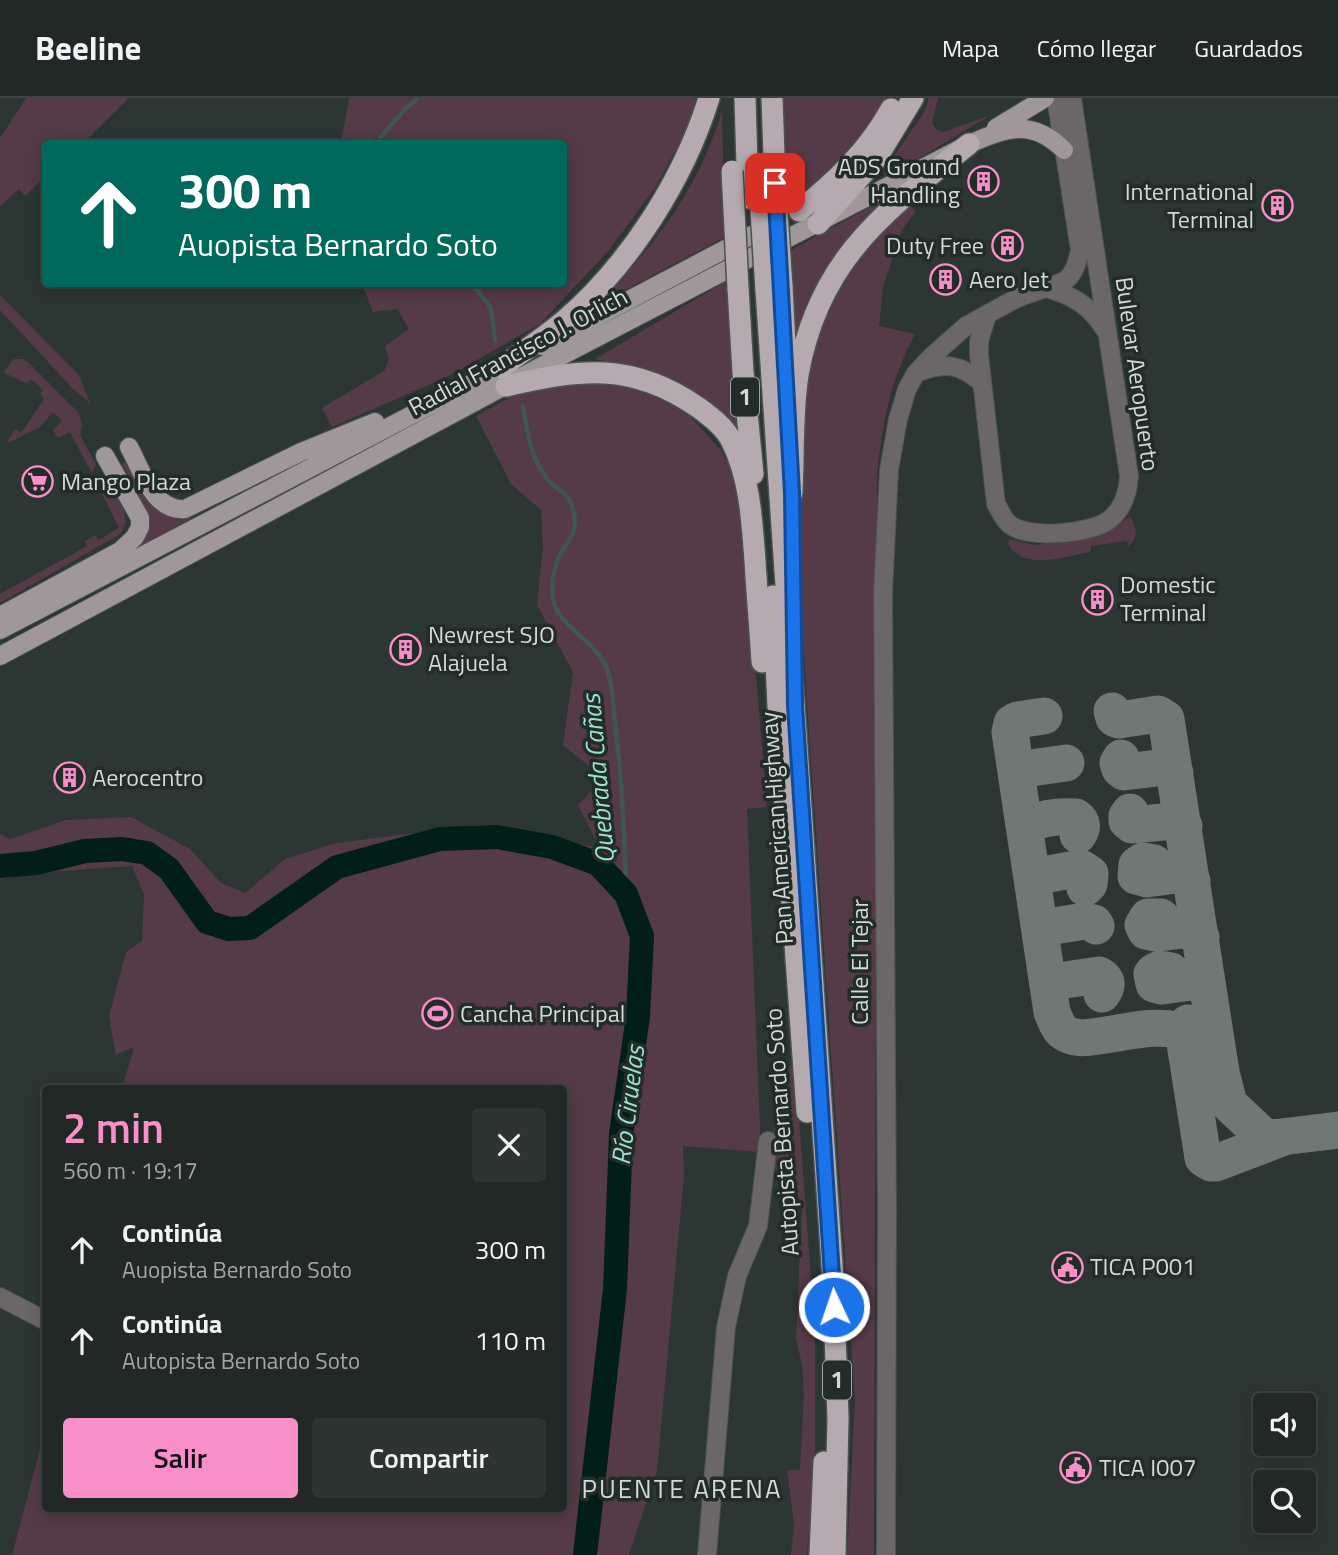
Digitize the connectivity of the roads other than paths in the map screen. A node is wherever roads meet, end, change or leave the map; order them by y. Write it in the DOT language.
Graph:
graph roads {
  1 [pos="709,98"];
  2 [pos="731,98"];
  3 [pos="745,98"];
  4 [pos="757,98"];
  5 [pos="772,98"];
  6 [pos="897,98"];
  7 [pos="913,98"];
  8 [pos="1045,98"];
  9 [pos="1056,98"];
  10 [pos="1072,98"];
  11 [pos="969,144"];
  12 [pos="1064,150"];
  13 [pos="761,191"];
  14 [pos="799,211"];
  15 [pos="818,224"];
  16 [pos="1046,288"];
  17 [pos="760,289"];
  18 [pos="987,316"];
  19 [pos="1108,336"];
  20 [pos="916,373"];
  21 [pos="503,377"];
  22 [pos="473,383"];
  23 [pos="982,383"];
  24 [pos="130,447"];
  25 [pos="105,456"];
  26 [pos="792,493"];
  27 [pos="0,617"];
  28 [pos="0,630"];
  29 [pos="0,656"];
  30 [pos="786,705"];
  31 [pos="804,1074"];
  32 [pos="768,1142"];
  33 [pos="0,1297"];
  34 [pos="42,1319"];
  35 [pos="708,1555"];
  36 [pos="820,1555"];
  37 [pos="835,1555"];
  38 [pos="886,1555"];
  1 -- 21 [label="highway"];
  2 -- 17 [label="highway, Autopista Bernardo Soto / 1, bridge"];
  3 -- 13 [label="highway, Autopista Bernardo Soto / 1"];
  4 -- 13 [label="highway, 1"];
  5 -- 13 [label="highway, Autopista Bernardo Soto / 1"];
  6 -- 14 [label="highway"];
  7 -- 15 [label="highway"];
  8 -- 11 [label="main road"];
  9 -- 12 [label="street, Bulevar Aeropuerto"];
  10 -- 19 [label="street, Bulevar Aeropuerto"];
  11 -- 12 [label="main road, Radial Francisco J. Orlich"];
  11 -- 15 [label="main road, Radial Francisco J. Orlich"];
  11 -- 26 [label="highway"];
  12 -- 16 [label="street, Bulevar Aeropuerto"];
  13 -- 17 [label="highway, Autopista Bernardo Soto / 1"];
  13 -- 17 [label="highway, Autopista Bernardo Soto / 1, bridge"];
  14 -- 21 [label="main road, Radial Francisco J. Orlich"];
  15 -- 21 [label="main road, Radial Francisco J. Orlich"];
  16 -- 18 [label="street, Bulevar Aeropuerto"];
  16 -- 19 [label="street"];
  17 -- 26 [label="highway, Autopista Bernardo Soto / 1"];
  17 -- 30 [label="highway, Autopista Bernardo Soto / 1"];
  18 -- 20 [label="street, Calle El Tejar"];
  18 -- 23 [label="street, Bulevar Aeropuerto"];
  19 -- 23 [label="street, Bulevar Aeropuerto"];
  20 -- 23 [label="street"];
  20 -- 38 [label="street, Calle El Tejar"];
  21 -- 22 [label="main road, Radial Francisco J. Orlich"];
  21 -- 29 [label="main road, Radial Francisco J. Orlich"];
  21 -- 31 [label="highway"];
  22 -- 24 [label="main road"];
  22 -- 28 [label="main road, Radial Francisco J. Orlich"];
  25 -- 27 [label="main road"];
  26 -- 30 [label="highway, 1"];
  30 -- 31 [label="highway, Autopista Bernardo Soto / 1"];
  30 -- 37 [label="highway, Pan American Highway / 1"];
  31 -- 36 [label="highway, Autopista Bernardo Soto / 1"];
  32 -- 35 [label="street"];
  33 -- 34 [label="street"];
}
